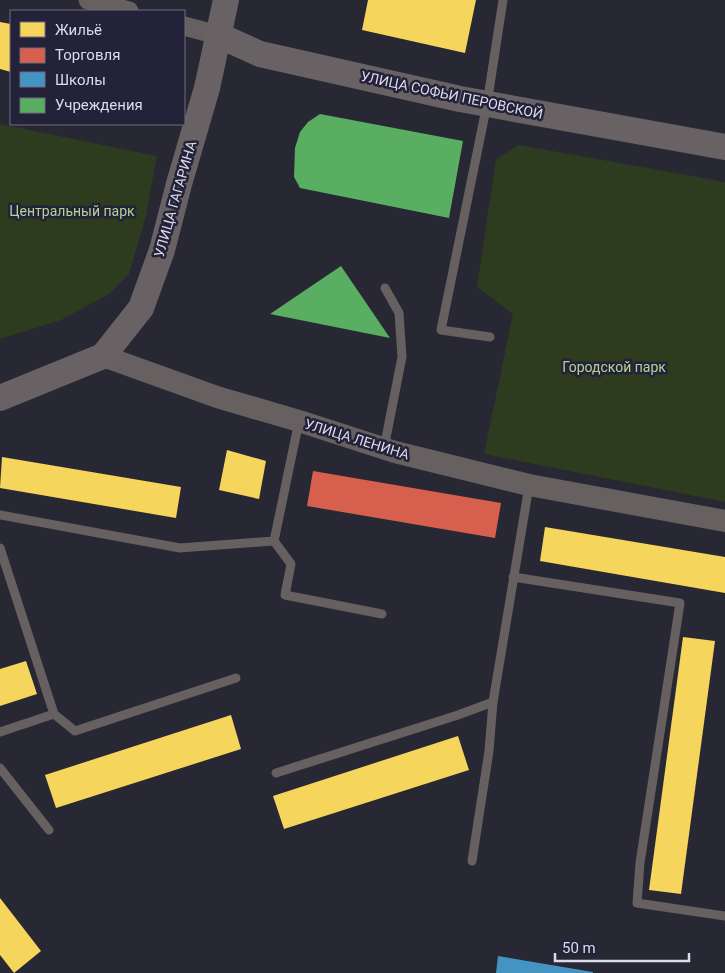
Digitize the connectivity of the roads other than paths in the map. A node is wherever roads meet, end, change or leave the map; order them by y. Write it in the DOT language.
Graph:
graph roads {
  1 [pos="88,0"];
  2 [pos="226,0"];
  3 [pos="503,0"];
  4 [pos="125,10"];
  5 [pos="185,26"];
  6 [pos="218,35"];
  7 [pos="487,104"];
  8 [pos="725,147"];
  9 [pos="385,288"];
  10 [pos="490,337"];
  11 [pos="103,356"];
  12 [pos="0,398"];
  13 [pos="299,421"];
  14 [pos="384,448"];
  15 [pos="529,486"];
  16 [pos="0,515"];
  17 [pos="725,521"];
  18 [pos="274,541"];
  19 [pos="0,548"];
  20 [pos="513,577"];
  21 [pos="382,614"];
  22 [pos="236,678"];
  23 [pos="493,702"];
  24 [pos="54,714"];
  25 [pos="0,732"];
  26 [pos="0,768"];
  27 [pos="276,774"];
  28 [pos="49,830"];
  29 [pos="472,861"];
  30 [pos="725,916"];
  1 -- 4 [label="street"];
  2 -- 6 [label="main road, УЛИЦА ГАГАРИНА"];
  3 -- 7 [label="lane"];
  5 -- 6 [label="street, УЛИЦА СОФЬИ ПЕРОВСКОЙ"];
  6 -- 7 [label="main road, УЛИЦА СОФЬИ ПЕРОВСКОЙ"];
  6 -- 11 [label="main road, УЛИЦА ГАГАРИНА"];
  7 -- 8 [label="main road, УЛИЦА СОФЬИ ПЕРОВСКОЙ"];
  7 -- 10 [label="lane"];
  9 -- 14 [label="lane"];
  11 -- 12 [label="main road"];
  11 -- 13 [label="street, УЛИЦА ЛЕНИНА"];
  13 -- 14 [label="street, УЛИЦА ЛЕНИНА"];
  13 -- 18 [label="lane"];
  14 -- 15 [label="street, УЛИЦА ЛЕНИНА"];
  15 -- 17 [label="street, УЛИЦА ЛЕНИНА"];
  15 -- 20 [label="lane"];
  16 -- 18 [label="lane"];
  18 -- 21 [label="lane"];
  19 -- 24 [label="lane"];
  20 -- 23 [label="lane"];
  20 -- 30 [label="lane"];
  22 -- 24 [label="lane"];
  23 -- 27 [label="lane"];
  23 -- 29 [label="lane"];
  24 -- 25 [label="lane"];
  26 -- 28 [label="lane"];
}
